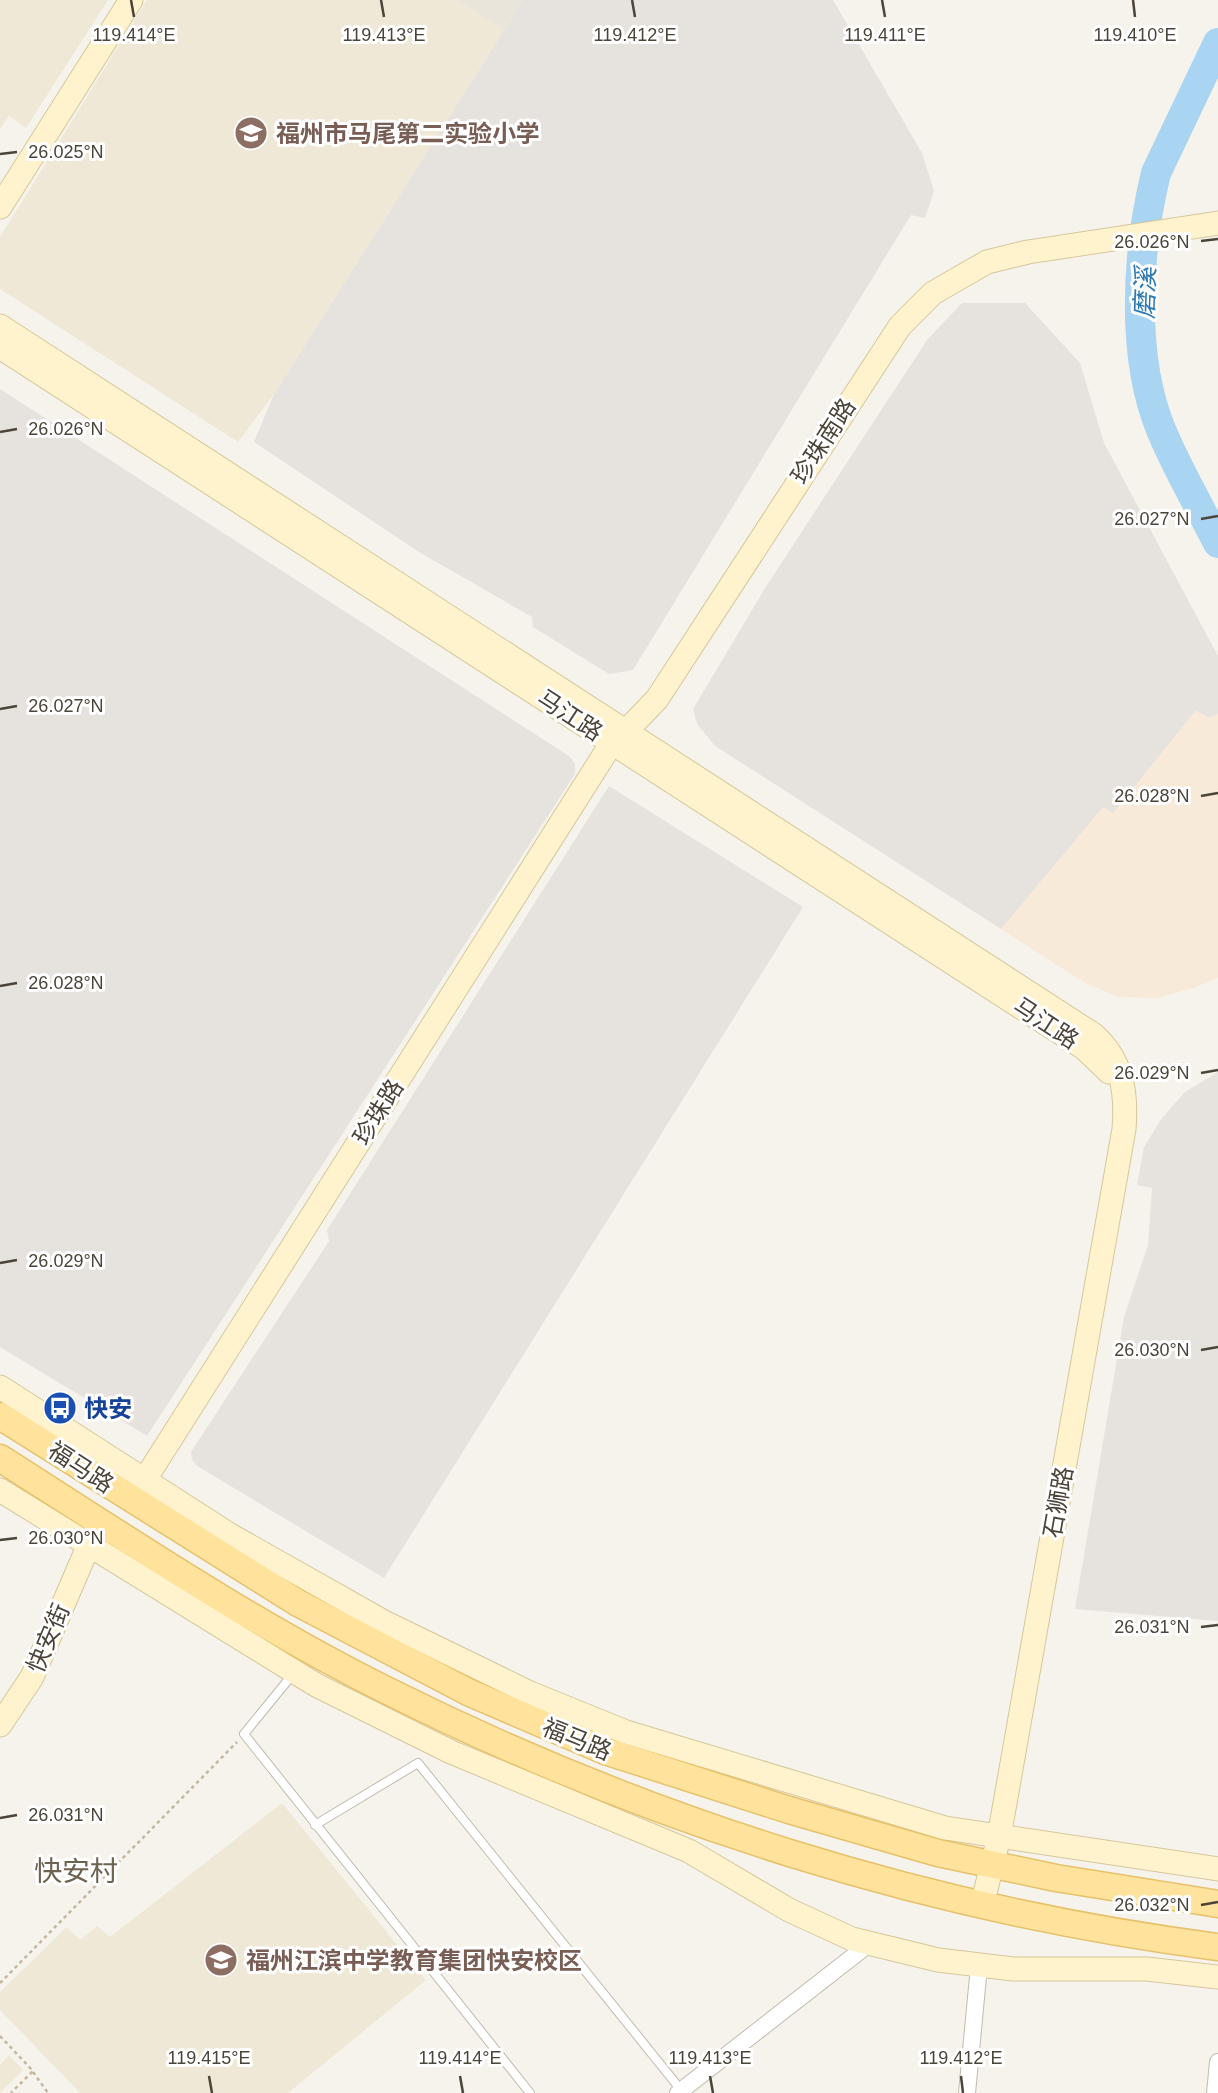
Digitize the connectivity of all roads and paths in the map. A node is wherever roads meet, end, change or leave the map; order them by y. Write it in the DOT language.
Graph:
graph roads {
  1 [pos="131,0"];
  2 [pos="0,207"];
  3 [pos="1210,225"];
  4 [pos="0,326"];
  5 [pos="0,347"];
  6 [pos="619,737"];
  7 [pos="0,1387"];
  8 [pos="0,1416"];
  9 [pos="0,1458"];
  10 [pos="144,1481"];
  11 [pos="0,1490"];
  12 [pos="88,1547"];
  13 [pos="294,1673"];
  14 [pos="0,1726"];
  15 [pos="244,1734"];
  16 [pos="315,1825"];
  17 [pos="999,1837"];
  18 [pos="992,1865"];
  19 [pos="1218,1869"];
  20 [pos="1218,1904"];
  21 [pos="982,1905"];
  22 [pos="869,1944"];
  23 [pos="1218,1947"];
  24 [pos="979,1966"];
  25 [pos="1218,1976"];
  26 [pos="0,1983"];
  27 [pos="0,2036"];
  28 [pos="1218,2063"];
  29 [pos="33,2072"];
  30 [pos="680,2092"];
  31 [pos="11,2093"];
  32 [pos="48,2093"];
  33 [pos="530,2093"];
  34 [pos="967,2093"];
  35 [pos="1215,2093"];
  1 -- 2 [label="street"];
  3 -- 6 [label="street, 珍珠南路"];
  4 -- 6 [label="street"];
  5 -- 6 [label="street, 马江路"];
  6 -- 10 [label="street, 珍珠路"];
  6 -- 17 [label="street, 石狮路"];
  7 -- 10 [label="street"];
  8 -- 18 [label="main road, 福马路"];
  9 -- 21 [label="main road, 福马路"];
  10 -- 17 [label="street"];
  11 -- 12 [label="street"];
  12 -- 13 [label="street"];
  12 -- 14 [label="street, 快安街"];
  13 -- 15 [label="lane"];
  13 -- 22 [label="street"];
  15 -- 16 [label="lane"];
  15 -- 26 [label="path"];
  16 -- 30 [label="lane"];
  16 -- 33 [label="lane"];
  17 -- 18 [label="street, 石狮路"];
  17 -- 19 [label="street"];
  18 -- 20 [label="main road, 福马路"];
  18 -- 21 [label="street, 石狮路"];
  21 -- 23 [label="main road, 福马路"];
  22 -- 24 [label="street"];
  22 -- 30 [label="street"];
  24 -- 25 [label="street"];
  24 -- 34 [label="street"];
  27 -- 31 [label="path"];
  28 -- 35 [label="street"];
  29 -- 32 [label="path"];
}
